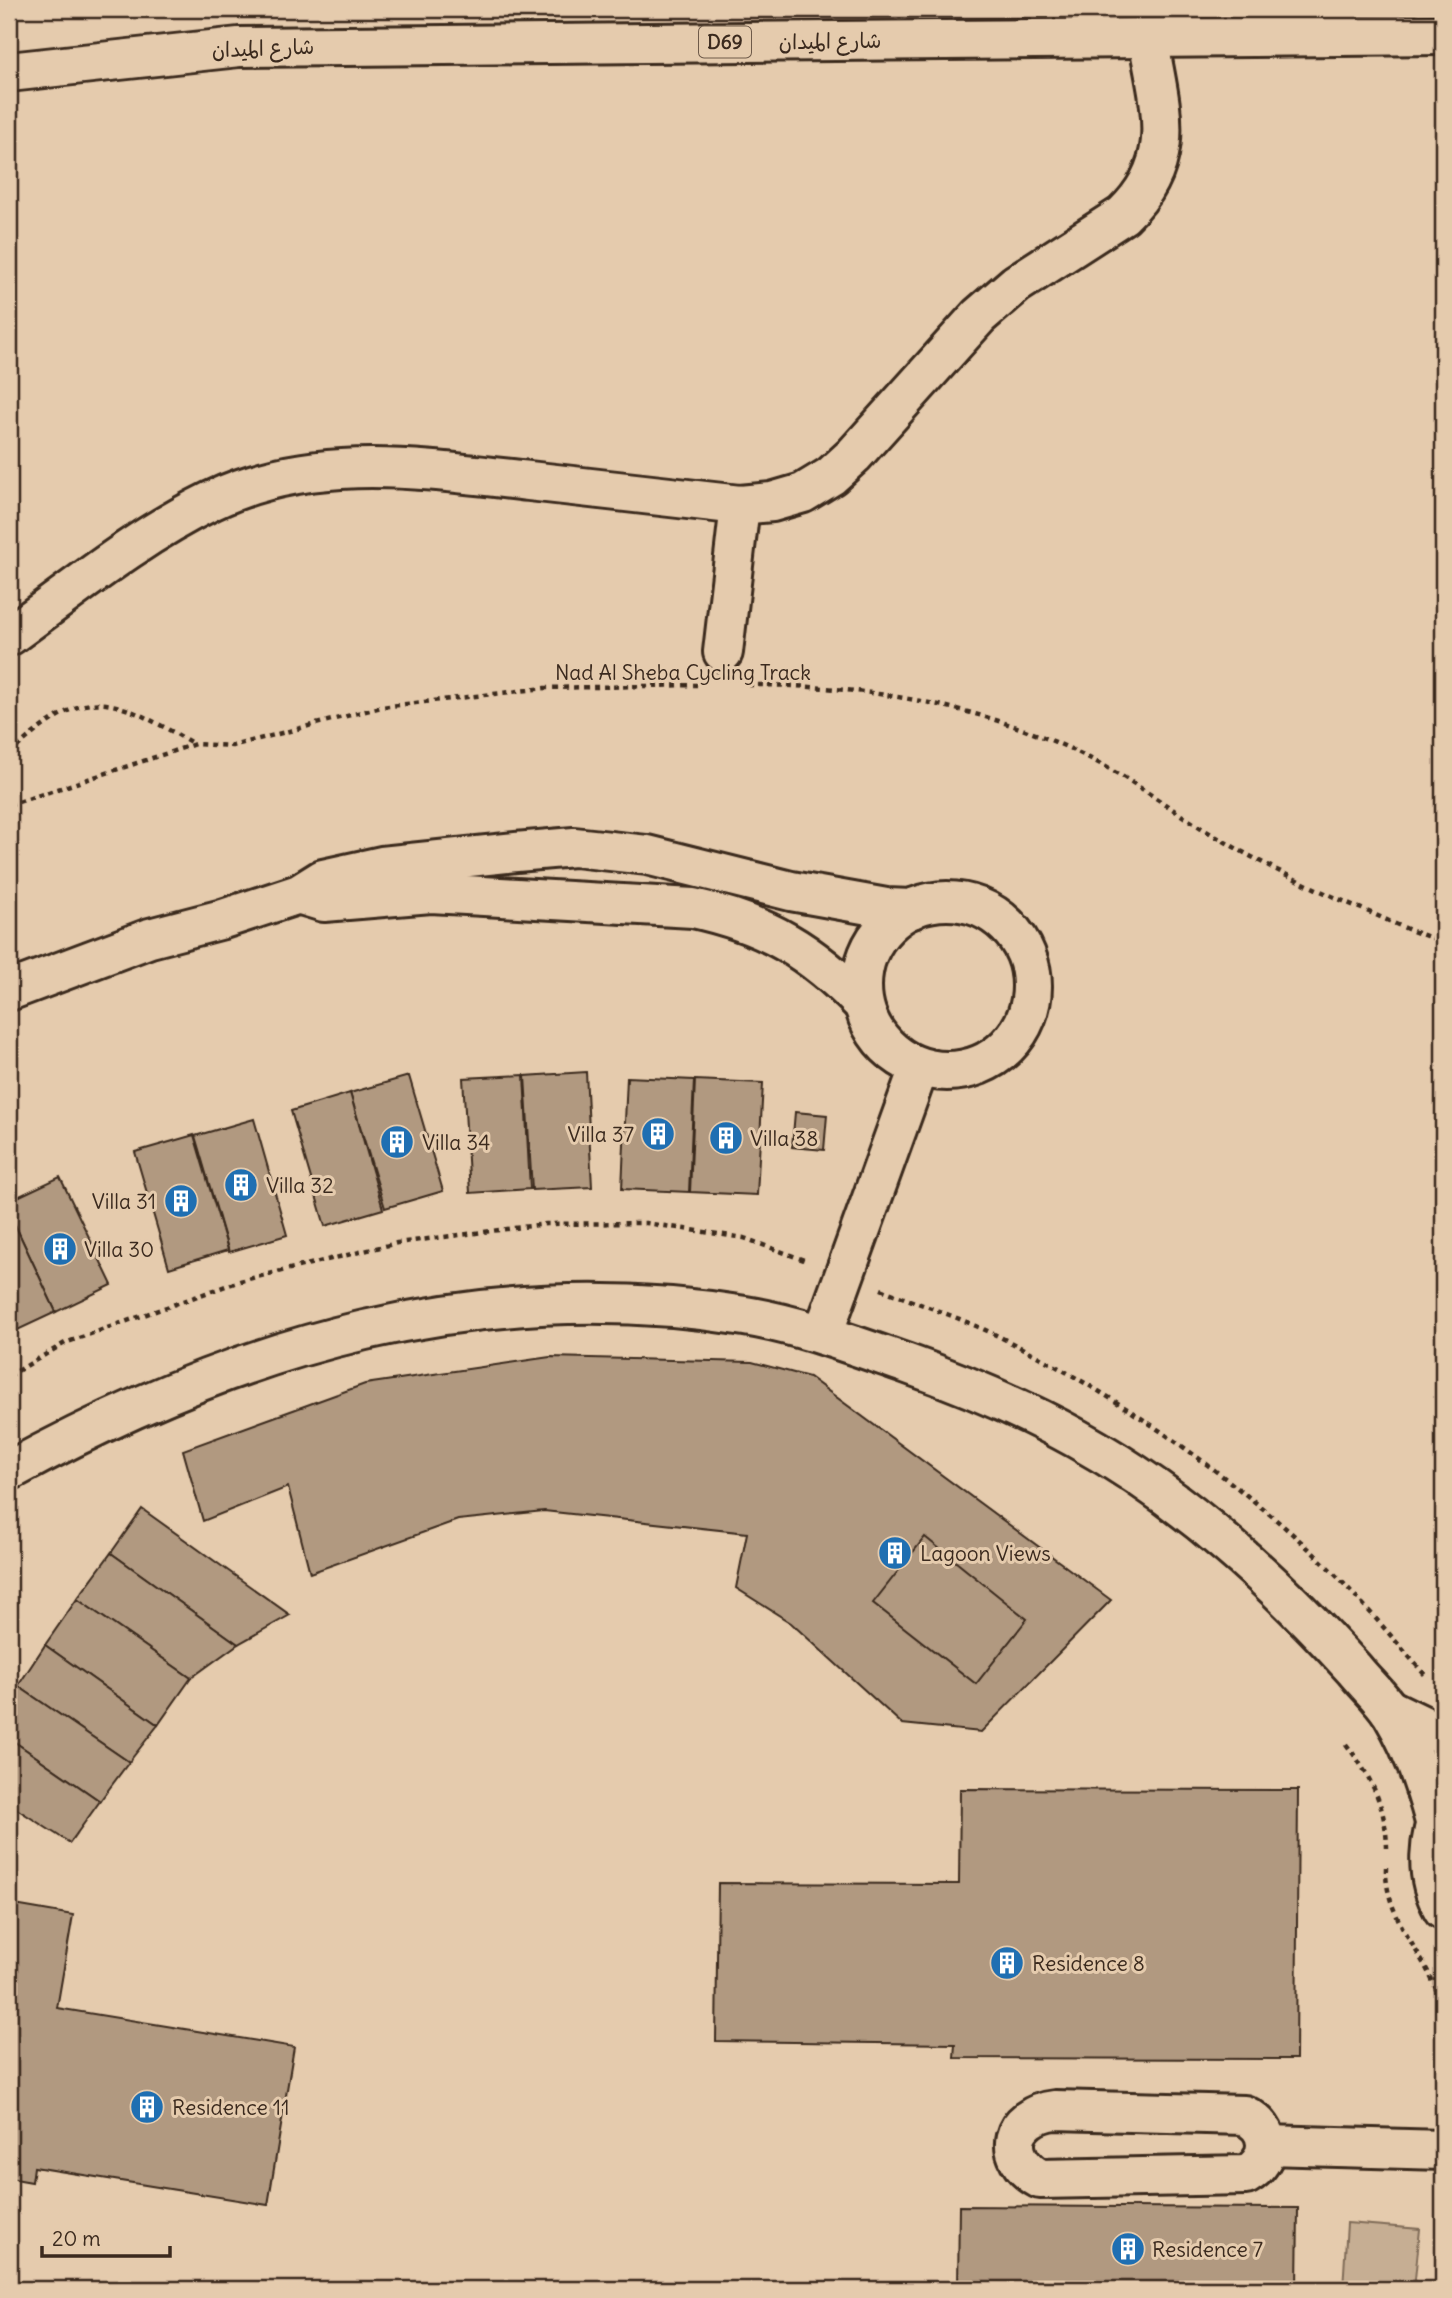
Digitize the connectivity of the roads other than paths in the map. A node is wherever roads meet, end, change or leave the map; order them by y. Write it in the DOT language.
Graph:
graph roads {
  1 [pos="1443,34"];
  2 [pos="1148,38"];
  3 [pos="9,72"];
  4 [pos="740,505"];
  5 [pos="9,636"];
  6 [pos="715,669"];
  7 [pos="299,894"];
  8 [pos="912,909"];
  9 [pos="9,991"];
  10 [pos="863,1004"];
  11 [pos="919,1068"];
  12 [pos="823,1334"];
  13 [pos="9,1471"];
  14 [pos="1389,1709"];
  15 [pos="1443,1735"];
  16 [pos="1439,1812"];
  17 [pos="1443,1909"];
  18 [pos="1267,2144"];
  19 [pos="1443,2150"];
  1 -- 2 [label="street, شارع الميدان / D69"];
  2 -- 3 [label="street, شارع الميدان / D69"];
  2 -- 4 [label="street"];
  4 -- 5 [label="street"];
  4 -- 6 [label="street"];
  7 -- 8 [label="street"];
  7 -- 9 [label="street"];
  7 -- 10 [label="street"];
  8 -- 10 [label="street"];
  8 -- 11 [label="street"];
  10 -- 11 [label="street"];
  11 -- 12 [label="street"];
  12 -- 13 [label="street"];
  12 -- 14 [label="street"];
  14 -- 15 [label="street"];
  14 -- 16 [label="street"];
  16 -- 17 [label="street"];
  18 -- 18 [label="street"];
  18 -- 19 [label="street"];
}
